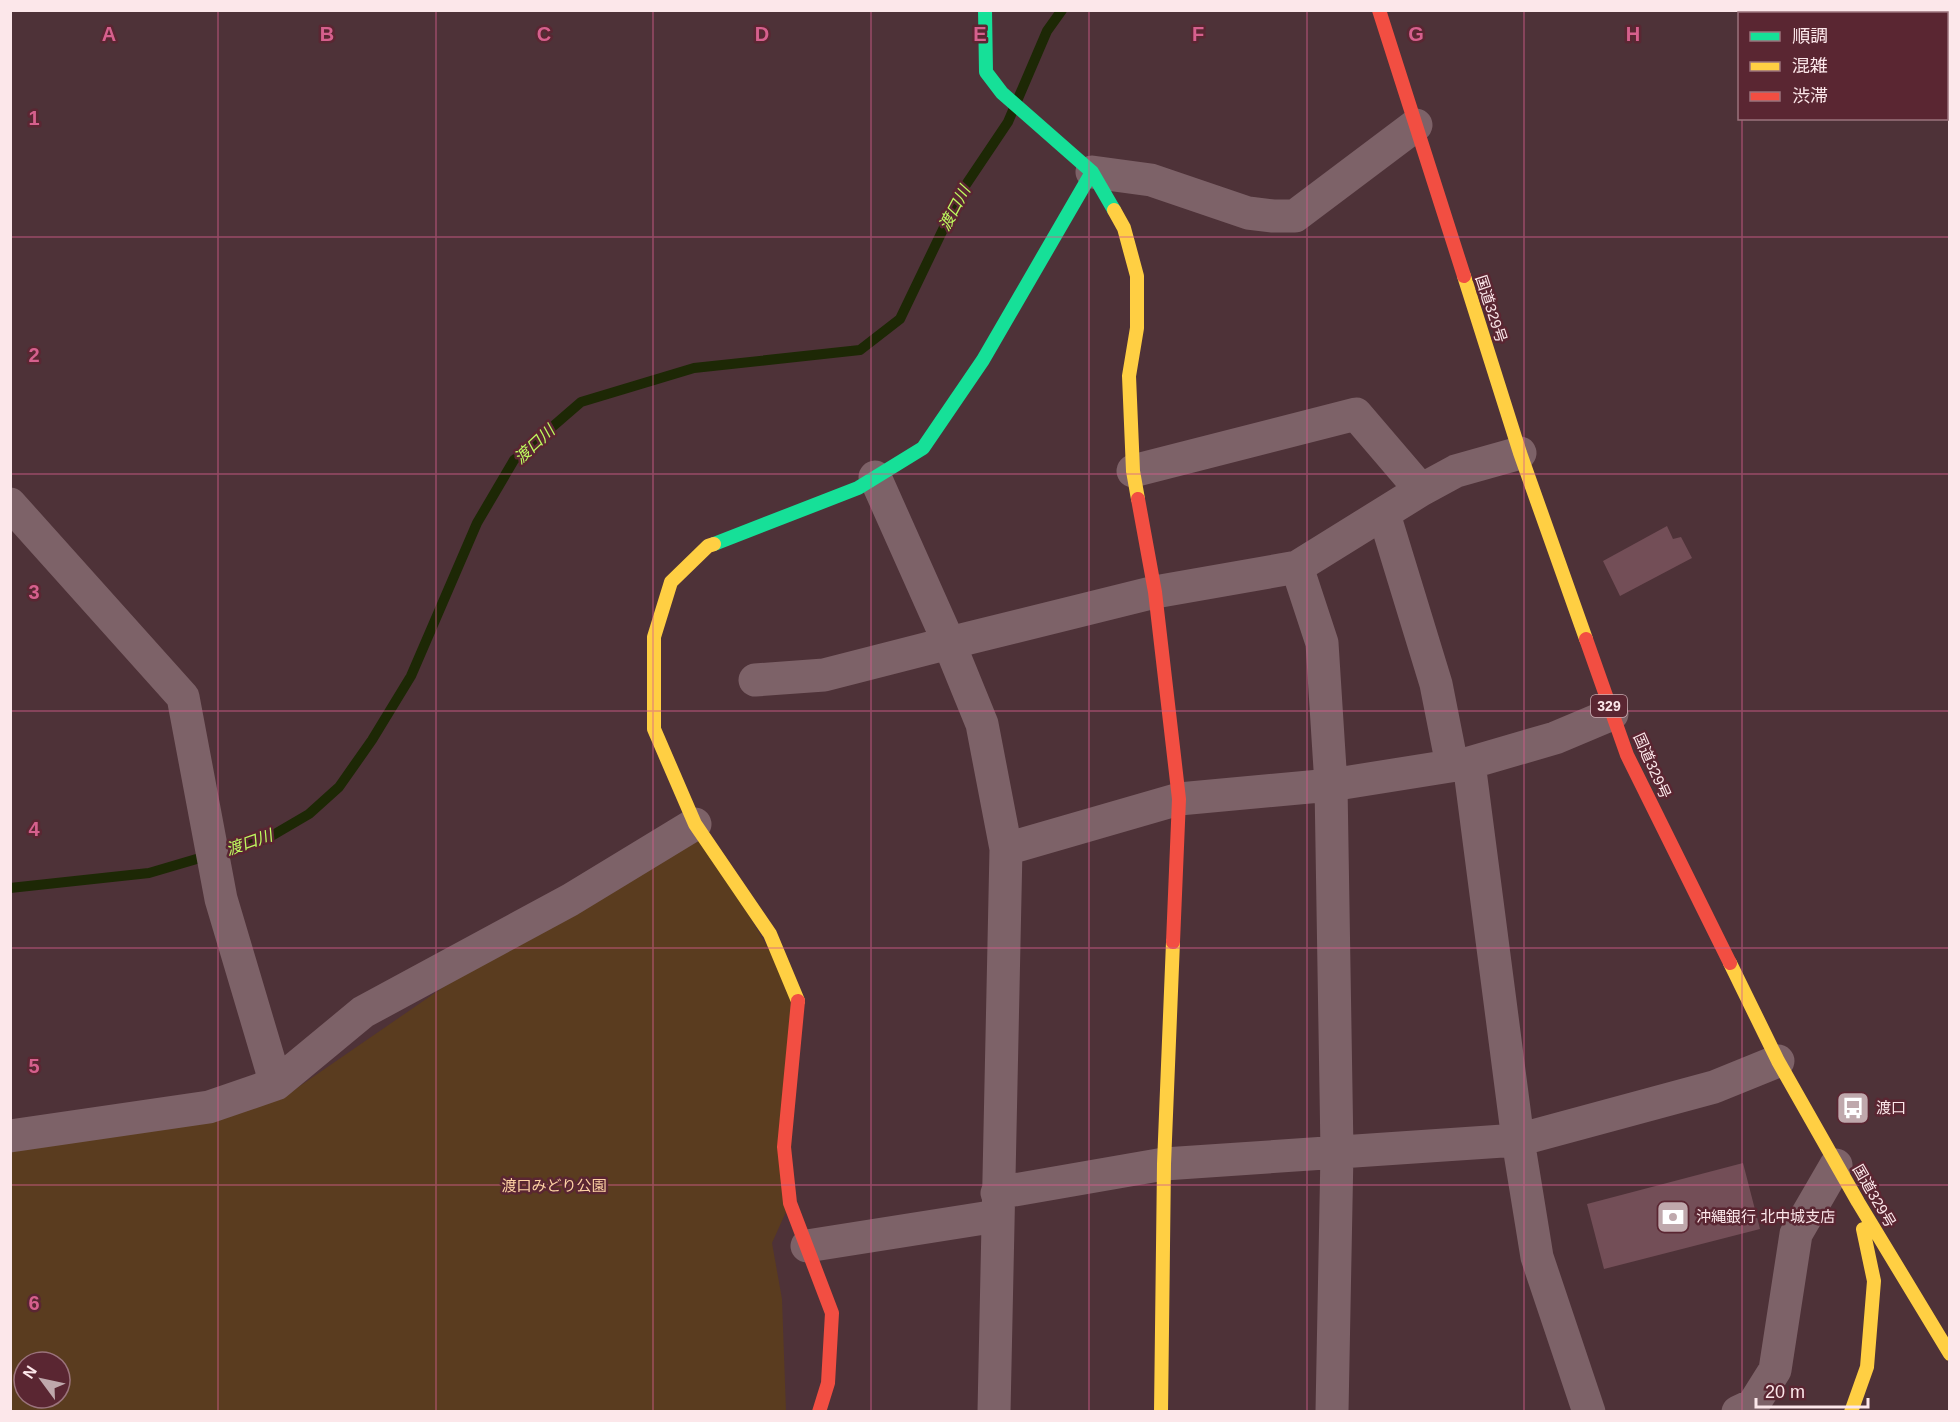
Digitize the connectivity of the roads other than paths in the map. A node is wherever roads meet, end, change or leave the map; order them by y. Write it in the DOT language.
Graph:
graph roads {
  1 [pos="985,10"];
  2 [pos="1379,10"];
  3 [pos="1416,125"];
  4 [pos="1092,172"];
  5 [pos="1520,453"];
  6 [pos="1133,471"];
  7 [pos="875,477"];
  8 [pos="1421,490"];
  9 [pos="10,504"];
  10 [pos="1384,514"];
  11 [pos="1297,567"];
  12 [pos="1155,592"];
  13 [pos="949,644"];
  14 [pos="755,680"];
  15 [pos="1612,714"];
  16 [pos="1460,764"];
  17 [pos="1331,785"];
  18 [pos="1179,799"];
  19 [pos="695,824"];
  20 [pos="1006,849"];
  21 [pos="1778,1060"];
  22 [pos="276,1084"];
  23 [pos="10,1136"];
  24 [pos="1518,1140"];
  25 [pos="1337,1152"];
  26 [pos="1164,1164"];
  27 [pos="1836,1165"];
  28 [pos="1858,1202"];
  29 [pos="997,1205"];
  30 [pos="807,1246"];
  31 [pos="1950,1354"];
  32 [pos="819,1412"];
  33 [pos="994,1412"];
  34 [pos="1161,1412"];
  35 [pos="1332,1412"];
  36 [pos="1589,1412"];
  37 [pos="1738,1412"];
  38 [pos="1851,1412"];
  1 -- 4 [label="main road"];
  2 -- 3 [label="main road, 国道329号 / 329"];
  3 -- 4 [label="street"];
  3 -- 5 [label="main road, 国道329号 / 329"];
  4 -- 6 [label="main road"];
  4 -- 7 [label="main road"];
  5 -- 8 [label="street"];
  5 -- 15 [label="main road, 国道329号 / 329"];
  6 -- 8 [label="street"];
  6 -- 12 [label="main road"];
  7 -- 13 [label="street"];
  7 -- 19 [label="main road"];
  8 -- 10 [label="street"];
  9 -- 22 [label="street"];
  10 -- 11 [label="street"];
  10 -- 16 [label="street"];
  11 -- 12 [label="street"];
  11 -- 17 [label="street"];
  12 -- 13 [label="street"];
  12 -- 18 [label="main road"];
  13 -- 14 [label="street"];
  13 -- 20 [label="street"];
  15 -- 16 [label="street"];
  15 -- 21 [label="main road, 国道329号 / 329"];
  16 -- 17 [label="street"];
  16 -- 24 [label="street"];
  17 -- 18 [label="street"];
  17 -- 25 [label="street"];
  18 -- 20 [label="street"];
  18 -- 26 [label="main road"];
  19 -- 22 [label="street"];
  19 -- 30 [label="main road"];
  20 -- 29 [label="street"];
  21 -- 24 [label="street"];
  21 -- 27 [label="main road, 国道329号 / 329"];
  22 -- 23 [label="street"];
  24 -- 25 [label="street"];
  24 -- 36 [label="street"];
  25 -- 26 [label="street"];
  25 -- 35 [label="street"];
  26 -- 29 [label="street"];
  26 -- 34 [label="main road"];
  27 -- 28 [label="main road, 国道329号 / 329"];
  27 -- 37 [label="street"];
  28 -- 31 [label="main road, 国道329号 / 329"];
  28 -- 38 [label="main road"];
  29 -- 30 [label="street"];
  29 -- 33 [label="street"];
  30 -- 32 [label="main road"];
}
